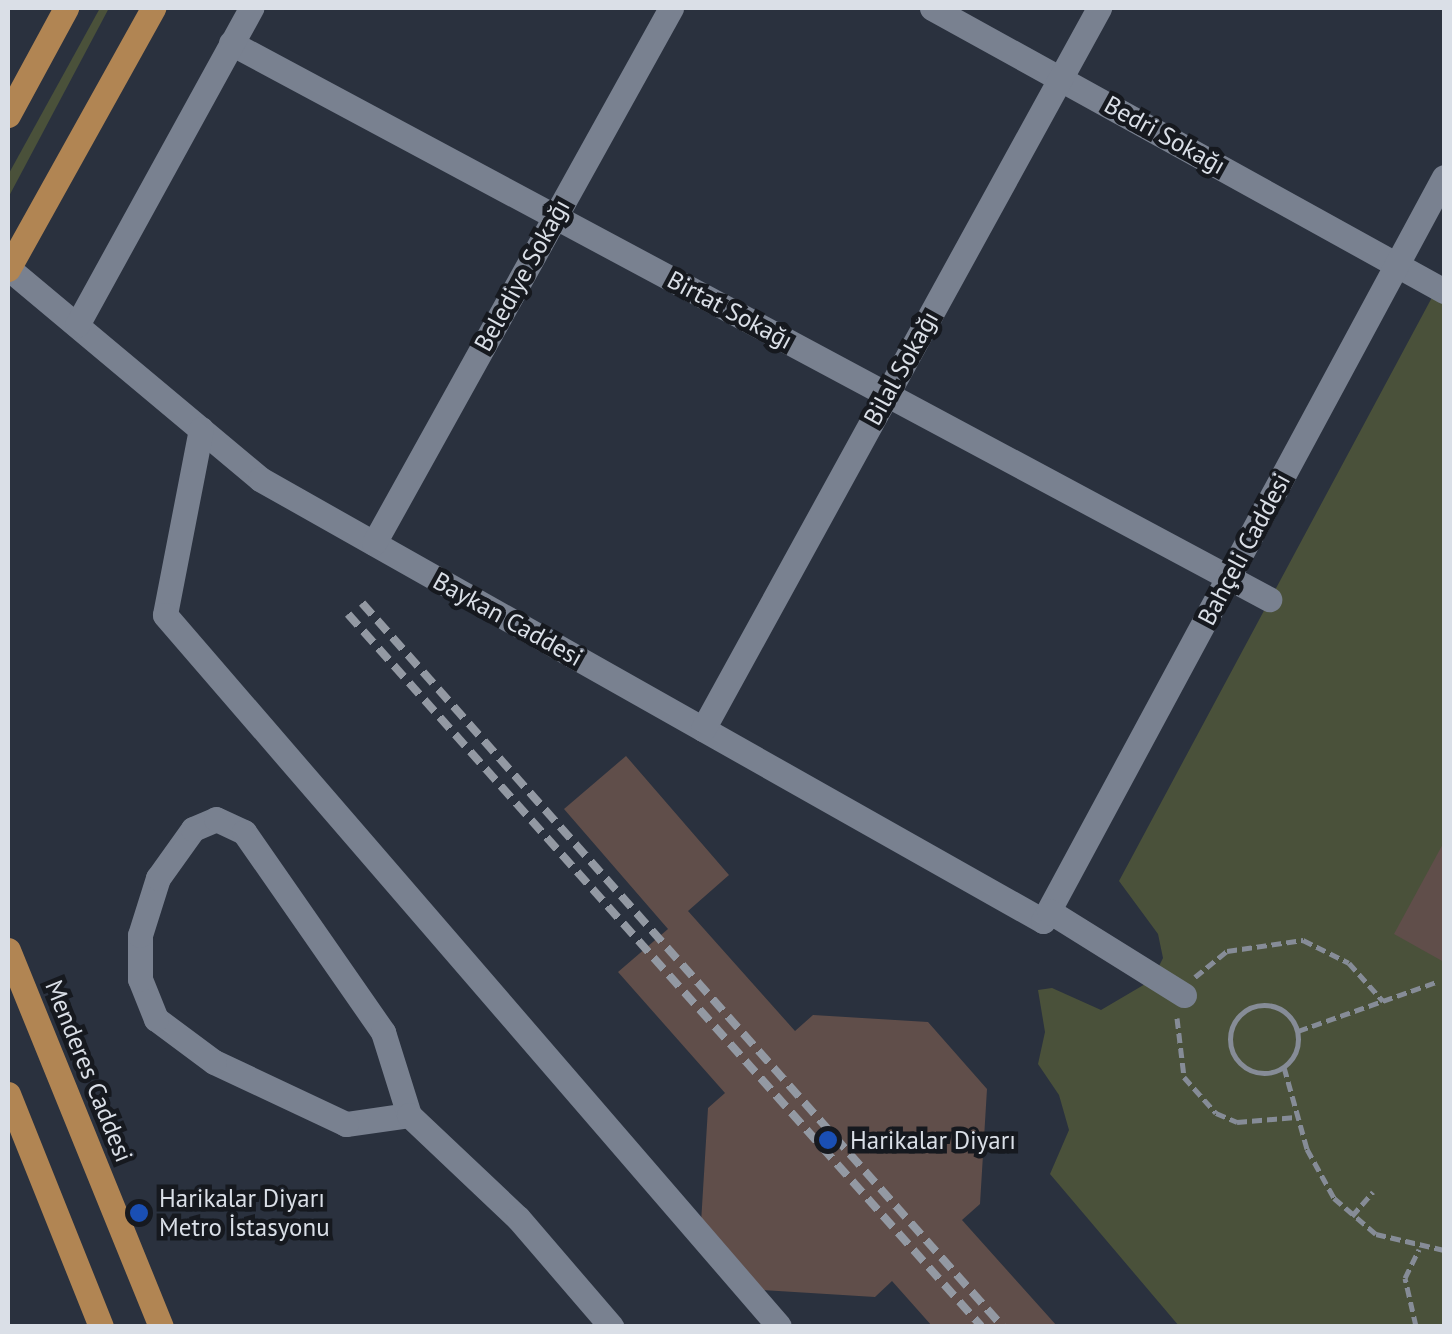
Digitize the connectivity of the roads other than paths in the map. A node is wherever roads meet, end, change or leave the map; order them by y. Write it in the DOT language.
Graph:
graph roads {
  1 [pos="66,8"];
  2 [pos="152,8"];
  3 [pos="250,8"];
  4 [pos="671,8"];
  5 [pos="932,8"];
  6 [pos="1099,8"];
  7 [pos="231,43"];
  8 [pos="1060,78"];
  9 [pos="8,114"];
  10 [pos="1444,177"];
  11 [pos="555,216"];
  12 [pos="1398,262"];
  13 [pos="8,268"];
  14 [pos="1444,291"];
  15 [pos="77,325"];
  16 [pos="887,394"];
  17 [pos="200,428"];
  18 [pos="374,543"];
  19 [pos="1228,577"];
  20 [pos="1269,599"];
  21 [pos="703,729"];
  22 [pos="1046,916"];
  23 [pos="8,950"];
  24 [pos="1184,995"];
  25 [pos="8,1099"];
  26 [pos="409,1115"];
  27 [pos="101,1326"];
  28 [pos="161,1326"];
  29 [pos="612,1326"];
  30 [pos="779,1326"];
  1 -- 9 [label="main road"];
  2 -- 13 [label="main road"];
  3 -- 7 [label="street"];
  4 -- 11 [label="street, Belediye Sokağı"];
  5 -- 8 [label="street, Bedri Sokağı"];
  6 -- 8 [label="street, Bilal Sokağı"];
  7 -- 11 [label="street, Birtat Sokağı"];
  7 -- 15 [label="street"];
  8 -- 12 [label="street, Bedri Sokağı"];
  8 -- 16 [label="street, Bilal Sokağı"];
  10 -- 12 [label="street, Bahçeli Caddesi"];
  11 -- 16 [label="street, Birtat Sokağı"];
  11 -- 18 [label="street, Belediye Sokağı"];
  12 -- 14 [label="street, Bedri Sokağı"];
  12 -- 19 [label="street, Bahçeli Caddesi"];
  13 -- 15 [label="street, Baykan Caddesi"];
  15 -- 17 [label="street, Baykan Caddesi"];
  16 -- 19 [label="street, Birtat Sokağı"];
  16 -- 21 [label="street, Bilal Sokağı"];
  17 -- 18 [label="street, Baykan Caddesi"];
  17 -- 30 [label="street"];
  18 -- 21 [label="street, Baykan Caddesi"];
  19 -- 20 [label="street, Birtat Sokağı"];
  19 -- 22 [label="street, Bahçeli Caddesi"];
  21 -- 22 [label="street, Baykan Caddesi"];
  22 -- 24 [label="street, Baykan Caddesi"];
  23 -- 28 [label="main road, Menderes Caddesi"];
  25 -- 27 [label="main road"];
  26 -- 26 [label="street"];
  26 -- 29 [label="street"];
}
